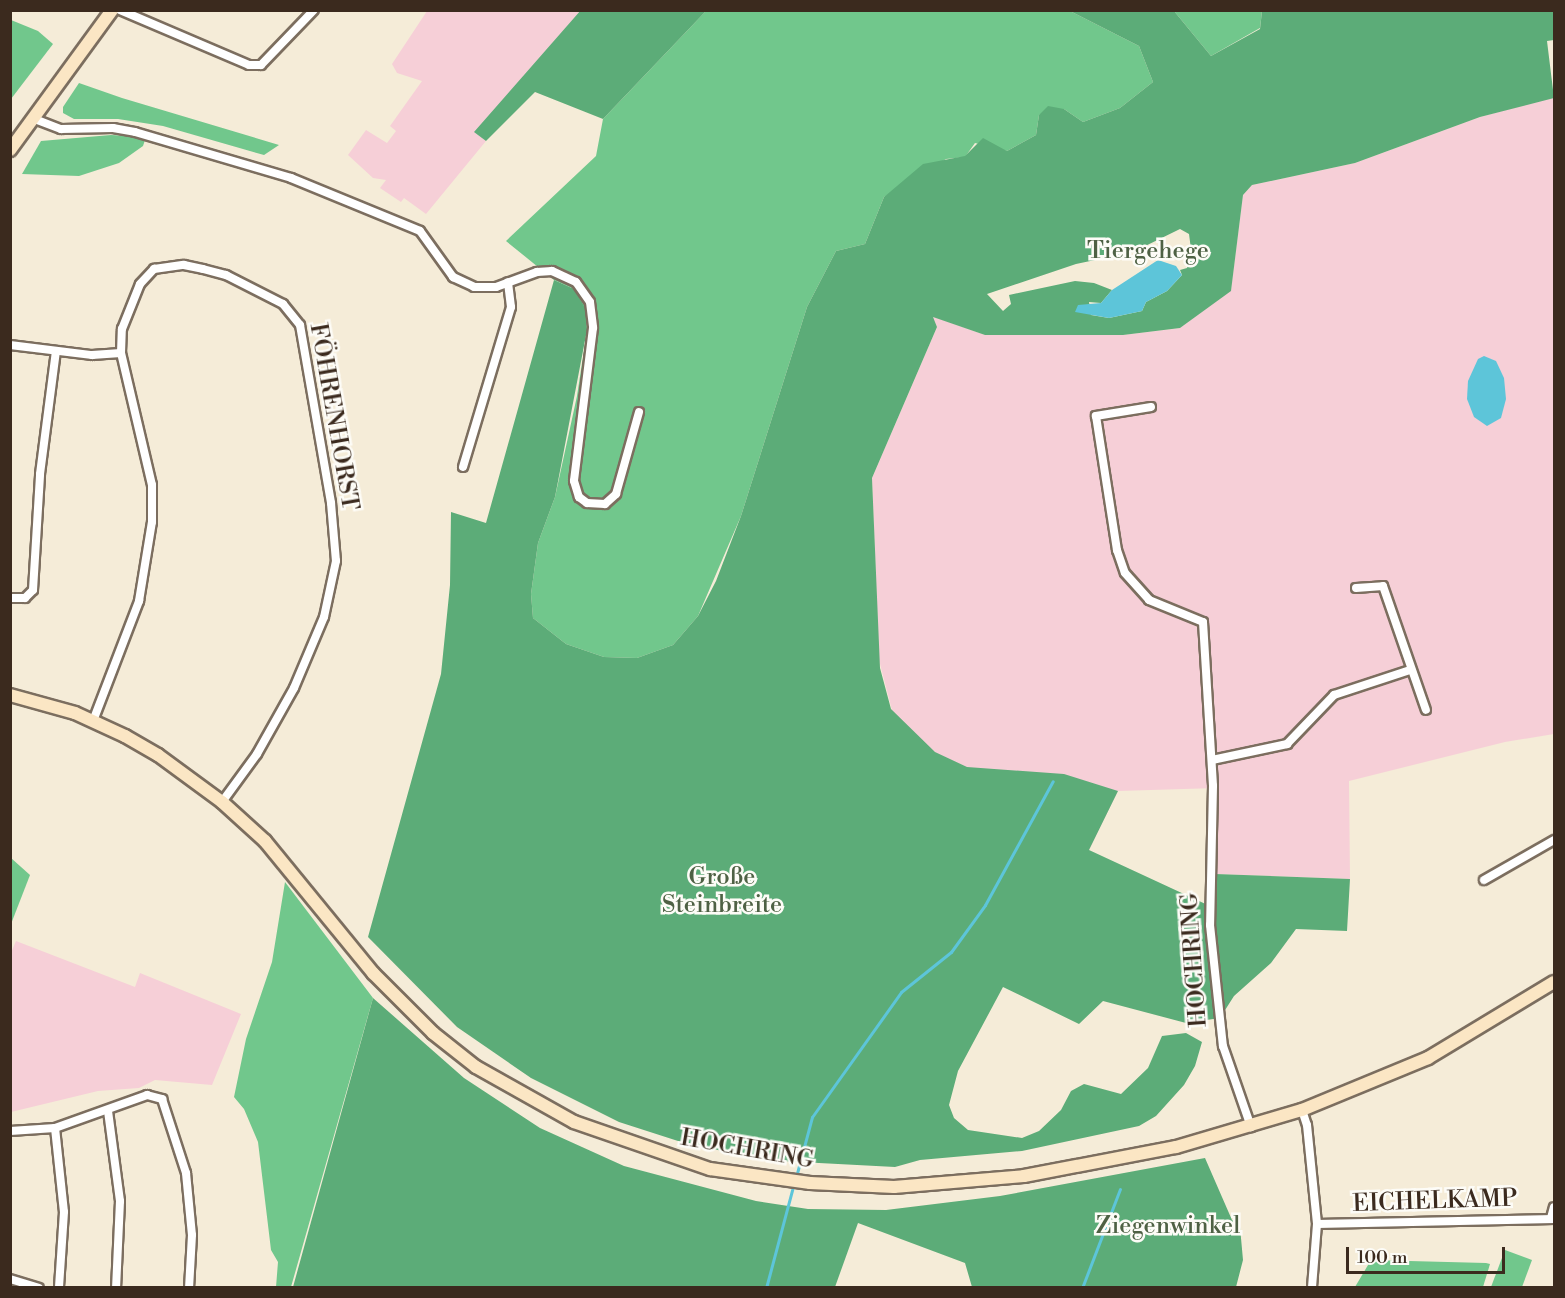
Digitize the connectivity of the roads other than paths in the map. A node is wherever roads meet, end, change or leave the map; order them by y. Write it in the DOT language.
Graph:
graph roads {
  1 [pos="112,10"];
  2 [pos="120,10"];
  3 [pos="314,10"];
  4 [pos="32,118"];
  5 [pos="16,134"];
  6 [pos="10,150"];
  7 [pos="508,282"];
  8 [pos="10,345"];
  9 [pos="56,351"];
  10 [pos="121,353"];
  11 [pos="1151,407"];
  12 [pos="639,412"];
  13 [pos="463,467"];
  14 [pos="1356,588"];
  15 [pos="10,598"];
  16 [pos="1410,670"];
  17 [pos="10,695"];
  18 [pos="1426,710"];
  19 [pos="93,721"];
  20 [pos="1212,760"];
  21 [pos="222,802"];
  22 [pos="1554,840"];
  23 [pos="1484,880"];
  24 [pos="1554,982"];
  25 [pos="1302,1110"];
  26 [pos="108,1111"];
  27 [pos="1251,1127"];
  28 [pos="55,1128"];
  29 [pos="10,1131"];
  30 [pos="1554,1208"];
  31 [pos="1553,1218"];
  32 [pos="1317,1224"];
  33 [pos="10,1279"];
  34 [pos="39,1287"];
  35 [pos="59,1287"];
  36 [pos="116,1287"];
  37 [pos="189,1287"];
  38 [pos="1312,1287"];
  1 -- 4 [label="street"];
  2 -- 3 [label="street"];
  4 -- 5 [label="street"];
  4 -- 7 [label="street"];
  5 -- 6 [label="street"];
  7 -- 12 [label="street"];
  7 -- 13 [label="street"];
  8 -- 9 [label="street"];
  9 -- 10 [label="street"];
  9 -- 15 [label="street"];
  10 -- 19 [label="street, FÖHRENHORST"];
  10 -- 21 [label="street, FÖHRENHORST"];
  11 -- 20 [label="street, HOCHRING"];
  14 -- 16 [label="street"];
  16 -- 18 [label="street"];
  16 -- 20 [label="street"];
  17 -- 19 [label="street, HOCHRING"];
  19 -- 21 [label="street, HOCHRING"];
  20 -- 27 [label="street, HOCHRING"];
  21 -- 27 [label="street, HOCHRING"];
  22 -- 23 [label="street"];
  24 -- 25 [label="street, HOCHRING"];
  25 -- 27 [label="street, HOCHRING"];
  25 -- 32 [label="street"];
  26 -- 28 [label="street"];
  26 -- 36 [label="street"];
  26 -- 37 [label="street"];
  28 -- 29 [label="street"];
  28 -- 35 [label="street"];
  30 -- 31 [label="street"];
  31 -- 32 [label="street, EICHELKAMP"];
  32 -- 38 [label="street"];
  33 -- 34 [label="street"];
}
